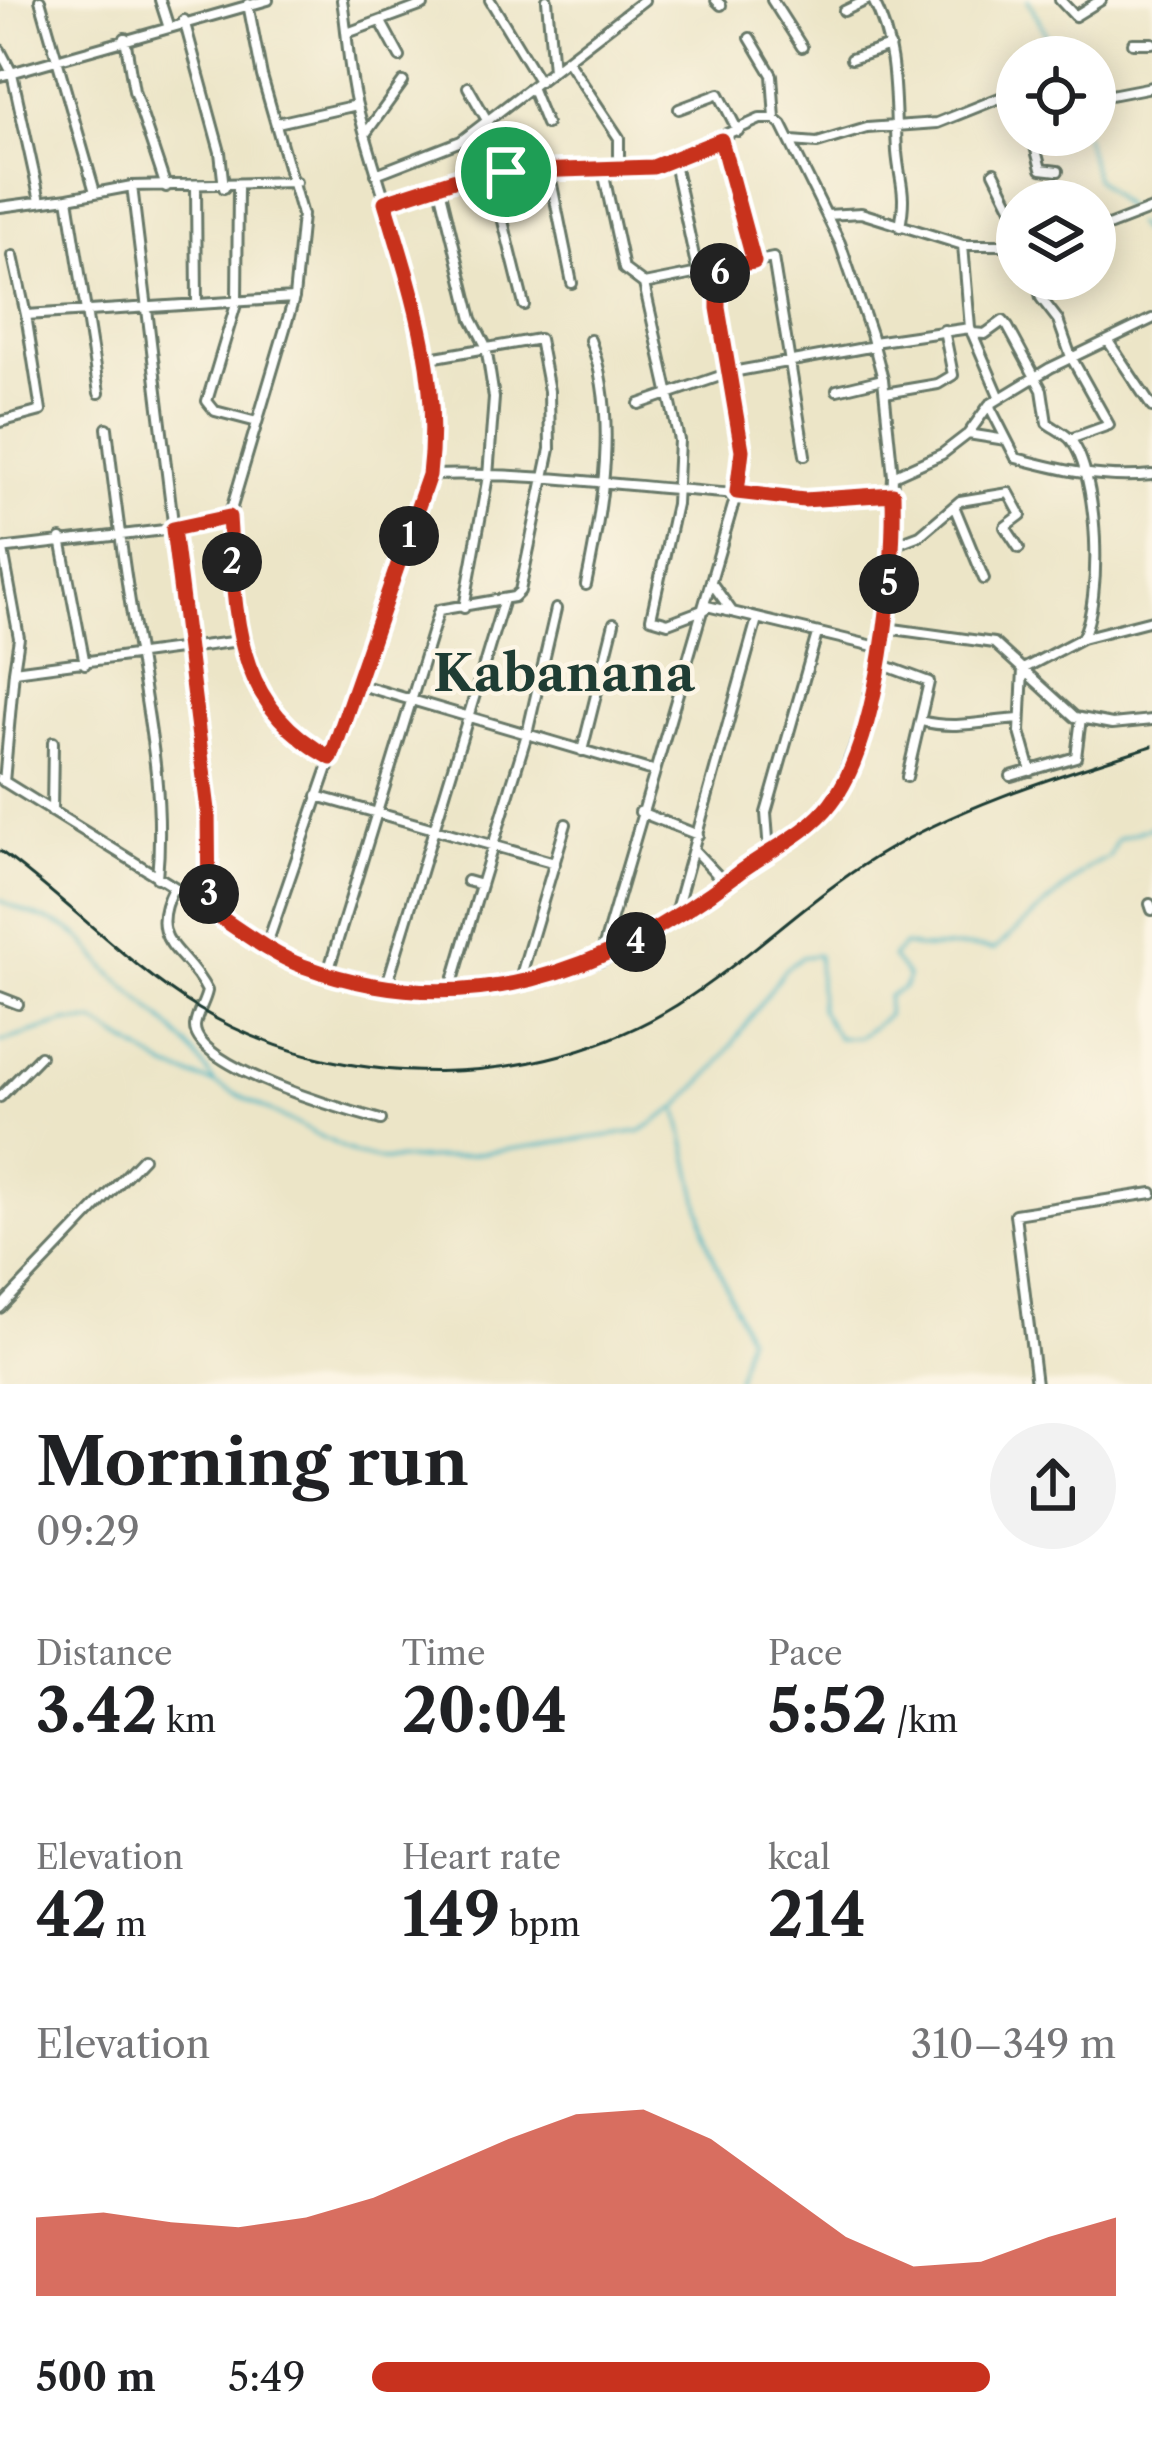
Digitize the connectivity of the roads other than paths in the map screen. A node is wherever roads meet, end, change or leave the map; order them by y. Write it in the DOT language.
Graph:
graph roads {
  1 [pos="40,0"];
  2 [pos="160,0"];
  3 [pos="268,0"];
  4 [pos="342,0"];
  5 [pos="490,0"];
  6 [pos="548,0"];
  7 [pos="644,0"];
  8 [pos="772,0"];
  9 [pos="870,0"];
  10 [pos="1060,0"];
  11 [pos="1101,0"];
  12 [pos="231,3"];
  13 [pos="248,4"];
  14 [pos="423,5"];
  15 [pos="844,11"];
  16 [pos="184,20"];
  17 [pos="381,22"];
  18 [pos="168,25"];
  19 [pos="347,33"];
  20 [pos="125,38"];
  21 [pos="750,38"];
  22 [pos="1133,43"];
  23 [pos="1152,43"];
  24 [pos="890,46"];
  25 [pos="802,47"];
  26 [pos="0,50"];
  27 [pos="400,57"];
  28 [pos="59,58"];
  29 [pos="851,59"];
  30 [pos="567,60"];
  31 [pos="553,70"];
  32 [pos="12,73"];
  33 [pos="0,76"];
  34 [pos="403,82"];
  35 [pos="535,84"];
  36 [pos="467,87"];
  37 [pos="1152,87"];
  38 [pos="1116,94"];
  39 [pos="996,99"];
  40 [pos="357,105"];
  41 [pos="679,109"];
  42 [pos="775,119"];
  43 [pos="488,122"];
  44 [pos="277,123"];
  45 [pos="546,124"];
  46 [pos="897,127"];
  47 [pos="738,131"];
  48 [pos="365,134"];
  49 [pos="721,140"];
  50 [pos="790,141"];
  51 [pos="1038,156"];
  52 [pos="674,163"];
  53 [pos="549,170"];
  54 [pos="620,170"];
  55 [pos="602,171"];
  56 [pos="1058,171"];
  57 [pos="994,172"];
  58 [pos="491,173"];
  59 [pos="376,174"];
  60 [pos="998,180"];
  61 [pos="296,182"];
  62 [pos="439,184"];
  63 [pos="132,186"];
  64 [pos="166,187"];
  65 [pos="196,187"];
  66 [pos="238,187"];
  67 [pos="224,188"];
  68 [pos="95,192"];
  69 [pos="68,198"];
  70 [pos="40,201"];
  71 [pos="385,202"];
  72 [pos="0,207"];
  73 [pos="1152,209"];
  74 [pos="827,215"];
  75 [pos="1116,223"];
  76 [pos="899,227"];
  77 [pos="963,245"];
  78 [pos="996,245"];
  79 [pos="13,256"];
  80 [pos="754,262"];
  81 [pos="718,267"];
  82 [pos="697,270"];
  83 [pos="572,283"];
  84 [pos="644,284"];
  85 [pos="294,298"];
  86 [pos="1046,300"];
  87 [pos="237,301"];
  88 [pos="196,302"];
  89 [pos="148,304"];
  90 [pos="524,305"];
  91 [pos="86,310"];
  92 [pos="26,315"];
  93 [pos="1152,319"];
  94 [pos="944,330"];
  95 [pos="971,330"];
  96 [pos="590,340"];
  97 [pos="1109,343"];
  98 [pos="874,344"];
  99 [pos="486,346"];
  100 [pos="1071,357"];
  101 [pos="430,358"];
  102 [pos="793,362"];
  103 [pos="731,373"];
  104 [pos="1035,377"];
  105 [pos="883,379"];
  106 [pos="837,390"];
  107 [pos="668,391"];
  108 [pos="99,393"];
  109 [pos="885,393"];
  110 [pos="1000,398"];
  111 [pos="639,404"];
  112 [pos="988,405"];
  113 [pos="1152,407"];
  114 [pos="0,422"];
  115 [pos="257,422"];
  116 [pos="106,428"];
  117 [pos="968,434"];
  118 [pos="1070,439"];
  119 [pos="1006,440"];
  120 [pos="805,454"];
  121 [pos="429,475"];
  122 [pos="1088,475"];
  123 [pos="1152,475"];
  124 [pos="488,476"];
  125 [pos="893,476"];
  126 [pos="545,478"];
  127 [pos="603,481"];
  128 [pos="678,486"];
  129 [pos="737,492"];
  130 [pos="893,494"];
  131 [pos="953,506"];
  132 [pos="229,517"];
  133 [pos="173,529"];
  134 [pos="119,535"];
  135 [pos="61,539"];
  136 [pos="891,546"];
  137 [pos="1019,548"];
  138 [pos="2,549"];
  139 [pos="985,579"];
  140 [pos="586,585"];
  141 [pos="713,585"];
  142 [pos="503,599"];
  143 [pos="707,607"];
  144 [pos="464,608"];
  145 [pos="556,609"];
  146 [pos="732,611"];
  147 [pos="757,619"];
  148 [pos="1152,620"];
  149 [pos="614,623"];
  150 [pos="886,628"];
  151 [pos="817,634"];
  152 [pos="1082,638"];
  153 [pos="239,641"];
  154 [pos="882,648"];
  155 [pos="188,649"];
  156 [pos="139,656"];
  157 [pos="878,663"];
  158 [pos="85,664"];
  159 [pos="1023,669"];
  160 [pos="14,671"];
  161 [pos="357,684"];
  162 [pos="412,700"];
  163 [pos="1081,718"];
  164 [pos="1019,719"];
  165 [pos="467,720"];
  166 [pos="1152,720"];
  167 [pos="922,722"];
  168 [pos="527,734"];
  169 [pos="53,742"];
  170 [pos="582,751"];
  171 [pos="331,758"];
  172 [pos="652,771"];
  173 [pos="1030,771"];
  174 [pos="1011,776"];
  175 [pos="907,777"];
  176 [pos="2,781"];
  177 [pos="317,796"];
  178 [pos="52,812"];
  179 [pos="374,812"];
  180 [pos="640,812"];
  181 [pos="566,824"];
  182 [pos="437,829"];
  183 [pos="698,835"];
  184 [pos="493,845"];
  185 [pos="694,849"];
  186 [pos="769,852"];
  187 [pos="555,863"];
  188 [pos="158,878"];
  189 [pos="467,881"];
  190 [pos="481,884"];
  191 [pos="725,884"];
  192 [pos="173,888"];
  193 [pos="209,910"];
  194 [pos="674,919"];
  195 [pos="266,946"];
  196 [pos="600,961"];
  197 [pos="328,972"];
  198 [pos="519,982"];
  199 [pos="387,984"];
  200 [pos="450,991"];
  201 [pos="0,997"];
  202 [pos="18,1004"];
  203 [pos="40,1057"];
  204 [pos="0,1097"];
  205 [pos="381,1120"];
  206 [pos="142,1158"];
  207 [pos="1152,1193"];
  208 [pos="0,1308"];
  209 [pos="1036,1384"];
  1 -- 28 [label="street"];
  2 -- 18 [label="street"];
  3 -- 13 [label="street"];
  4 -- 19 [label="street"];
  5 -- 35 [label="street"];
  6 -- 31 [label="street"];
  7 -- 30 [label="street"];
  8 -- 25 [label="street"];
  9 -- 15 [label="street"];
  9 -- 24 [label="street"];
  10 -- 11 [label="street"];
  12 -- 13 [label="street"];
  12 -- 16 [label="street"];
  13 -- 44 [label="street"];
  14 -- 17 [label="street"];
  16 -- 18 [label="street"];
  16 -- 67 [label="street"];
  17 -- 19 [label="street"];
  17 -- 27 [label="street"];
  18 -- 20 [label="street"];
  19 -- 40 [label="street"];
  20 -- 28 [label="street"];
  20 -- 64 [label="street"];
  21 -- 42 [label="street"];
  22 -- 23 [label="street"];
  24 -- 29 [label="street"];
  24 -- 46 [label="street"];
  26 -- 32 [label="street"];
  28 -- 32 [label="street"];
  28 -- 68 [label="street"];
  30 -- 31 [label="street"];
  30 -- 54 [label="street"];
  31 -- 35 [label="street"];
  32 -- 33 [label="street"];
  32 -- 70 [label="street"];
  34 -- 48 [label="street"];
  35 -- 43 [label="street"];
  35 -- 45 [label="street"];
  36 -- 43 [label="street"];
  37 -- 38 [label="street"];
  39 -- 46 [label="street"];
  40 -- 44 [label="street"];
  40 -- 48 [label="street"];
  41 -- 47 [label="street"];
  42 -- 47 [label="street"];
  42 -- 50 [label="street"];
  43 -- 59 [label="street"];
  44 -- 61 [label="street"];
  46 -- 50 [label="street"];
  46 -- 76 [label="street"];
  47 -- 49 [label="street"];
  48 -- 59 [label="street"];
  49 -- 52 [label="street"];
  49 -- 80 [label="street"];
  50 -- 74 [label="street"];
  51 -- 56 [label="street"];
  52 -- 54 [label="street"];
  52 -- 82 [label="street"];
  53 -- 55 [label="street"];
  53 -- 58 [label="street"];
  53 -- 83 [label="street"];
  54 -- 55 [label="street"];
  55 -- 84 [label="street"];
  57 -- 60 [label="street"];
  58 -- 62 [label="street"];
  58 -- 90 [label="street"];
  59 -- 71 [label="street"];
  61 -- 66 [label="street"];
  61 -- 85 [label="street"];
  62 -- 71 [label="street"];
  62 -- 99 [label="street"];
  63 -- 64 [label="street"];
  63 -- 68 [label="street"];
  63 -- 89 [label="street"];
  64 -- 65 [label="street"];
  65 -- 67 [label="street"];
  65 -- 88 [label="street"];
  66 -- 67 [label="street"];
  66 -- 87 [label="street"];
  68 -- 69 [label="street"];
  69 -- 70 [label="street"];
  69 -- 91 [label="street"];
  70 -- 72 [label="street"];
  71 -- 101 [label="street"];
  73 -- 75 [label="street"];
  74 -- 76 [label="street"];
  74 -- 98 [label="street"];
  76 -- 77 [label="street"];
  77 -- 78 [label="street"];
  77 -- 95 [label="street"];
  79 -- 92 [label="street"];
  80 -- 81 [label="street"];
  80 -- 102 [label="street"];
  81 -- 82 [label="street"];
  81 -- 103 [label="street"];
  82 -- 84 [label="street"];
  84 -- 107 [label="street"];
  85 -- 87 [label="street"];
  85 -- 115 [label="street"];
  86 -- 100 [label="street"];
  87 -- 88 [label="street"];
  87 -- 115 [label="street"];
  88 -- 89 [label="street"];
  89 -- 91 [label="street"];
  89 -- 133 [label="street"];
  91 -- 92 [label="street"];
  91 -- 108 [label="street"];
  92 -- 114 [label="street"];
  93 -- 97 [label="street"];
  94 -- 95 [label="street"];
  94 -- 98 [label="street"];
  94 -- 109 [label="street"];
  95 -- 104 [label="street"];
  95 -- 110 [label="street"];
  96 -- 127 [label="street"];
  97 -- 100 [label="street"];
  97 -- 113 [label="street"];
  98 -- 102 [label="street"];
  98 -- 105 [label="street"];
  99 -- 101 [label="street"];
  99 -- 124 [label="street"];
  99 -- 126 [label="street"];
  100 -- 104 [label="street"];
  100 -- 118 [label="street"];
  101 -- 121 [label="street"];
  102 -- 103 [label="street"];
  102 -- 120 [label="street"];
  103 -- 107 [label="street"];
  103 -- 129 [label="street"];
  104 -- 110 [label="street"];
  104 -- 118 [label="street"];
  105 -- 106 [label="street"];
  105 -- 109 [label="street"];
  107 -- 111 [label="street"];
  107 -- 128 [label="street"];
  109 -- 125 [label="street"];
  110 -- 112 [label="street"];
  112 -- 117 [label="street"];
  112 -- 119 [label="street"];
  115 -- 132 [label="street"];
  116 -- 134 [label="street"];
  117 -- 119 [label="street"];
  117 -- 125 [label="street"];
  118 -- 122 [label="street"];
  119 -- 122 [label="street"];
  121 -- 124 [label="street"];
  121 -- 161 [label="street"];
  122 -- 123 [label="street"];
  122 -- 152 [label="street"];
  124 -- 126 [label="street"];
  124 -- 144 [label="street"];
  125 -- 130 [label="street"];
  126 -- 127 [label="street"];
  126 -- 142 [label="street"];
  127 -- 128 [label="street"];
  127 -- 140 [label="street"];
  128 -- 129 [label="street"];
  128 -- 143 [label="street"];
  129 -- 130 [label="street"];
  129 -- 141 [label="street"];
  130 -- 136 [label="street"];
  131 -- 136 [label="street"];
  131 -- 137 [label="street"];
  131 -- 139 [label="street"];
  132 -- 133 [label="street"];
  132 -- 153 [label="street"];
  133 -- 134 [label="street"];
  133 -- 155 [label="street"];
  134 -- 135 [label="street"];
  134 -- 156 [label="street"];
  135 -- 138 [label="street"];
  135 -- 158 [label="street"];
  136 -- 150 [label="street"];
  138 -- 160 [label="street"];
  141 -- 143 [label="street"];
  141 -- 146 [label="street"];
  142 -- 144 [label="street"];
  142 -- 165 [label="street"];
  143 -- 146 [label="street"];
  143 -- 172 [label="street"];
  144 -- 162 [label="street"];
  145 -- 168 [label="street"];
  146 -- 147 [label="street"];
  147 -- 151 [label="street"];
  147 -- 183 [label="street"];
  148 -- 152 [label="street"];
  149 -- 170 [label="street"];
  150 -- 154 [label="street"];
  150 -- 159 [label="street"];
  151 -- 154 [label="street"];
  151 -- 186 [label="street"];
  152 -- 159 [label="street"];
  153 -- 155 [label="street"];
  153 -- 171 [label="street"];
  154 -- 157 [label="street"];
  155 -- 156 [label="street"];
  155 -- 193 [label="street"];
  156 -- 158 [label="street"];
  156 -- 188 [label="street"];
  157 -- 167 [label="street"];
  157 -- 186 [label="street"];
  158 -- 160 [label="street"];
  159 -- 163 [label="street"];
  159 -- 164 [label="street"];
  160 -- 176 [label="street"];
  161 -- 162 [label="street"];
  161 -- 171 [label="street"];
  162 -- 165 [label="street"];
  162 -- 179 [label="street"];
  163 -- 166 [label="street"];
  163 -- 173 [label="street"];
  164 -- 167 [label="street"];
  164 -- 173 [label="street"];
  165 -- 168 [label="street"];
  165 -- 182 [label="street"];
  167 -- 175 [label="street"];
  168 -- 170 [label="street"];
  168 -- 184 [label="street"];
  169 -- 178 [label="street"];
  170 -- 172 [label="street"];
  171 -- 177 [label="street"];
  172 -- 180 [label="street"];
  173 -- 174 [label="street"];
  176 -- 178 [label="street"];
  177 -- 179 [label="street"];
  177 -- 195 [label="street"];
  178 -- 188 [label="street"];
  179 -- 182 [label="street"];
  179 -- 197 [label="street"];
  180 -- 183 [label="street"];
  180 -- 196 [label="street"];
  181 -- 187 [label="street"];
  182 -- 184 [label="street"];
  182 -- 199 [label="street"];
  183 -- 185 [label="street"];
  184 -- 187 [label="street"];
  184 -- 190 [label="street"];
  185 -- 191 [label="street"];
  185 -- 194 [label="street"];
  186 -- 191 [label="street"];
  187 -- 198 [label="street"];
  188 -- 192 [label="street"];
  189 -- 190 [label="street"];
  190 -- 200 [label="street"];
  191 -- 194 [label="street"];
  192 -- 193 [label="street"];
  192 -- 205 [label="street"];
  193 -- 195 [label="street"];
  194 -- 196 [label="street"];
  195 -- 197 [label="street"];
  196 -- 198 [label="street"];
  197 -- 199 [label="street"];
  198 -- 200 [label="street"];
  199 -- 200 [label="street"];
  201 -- 202 [label="street"];
  203 -- 204 [label="street"];
  206 -- 208 [label="street"];
  207 -- 209 [label="street"];
}
